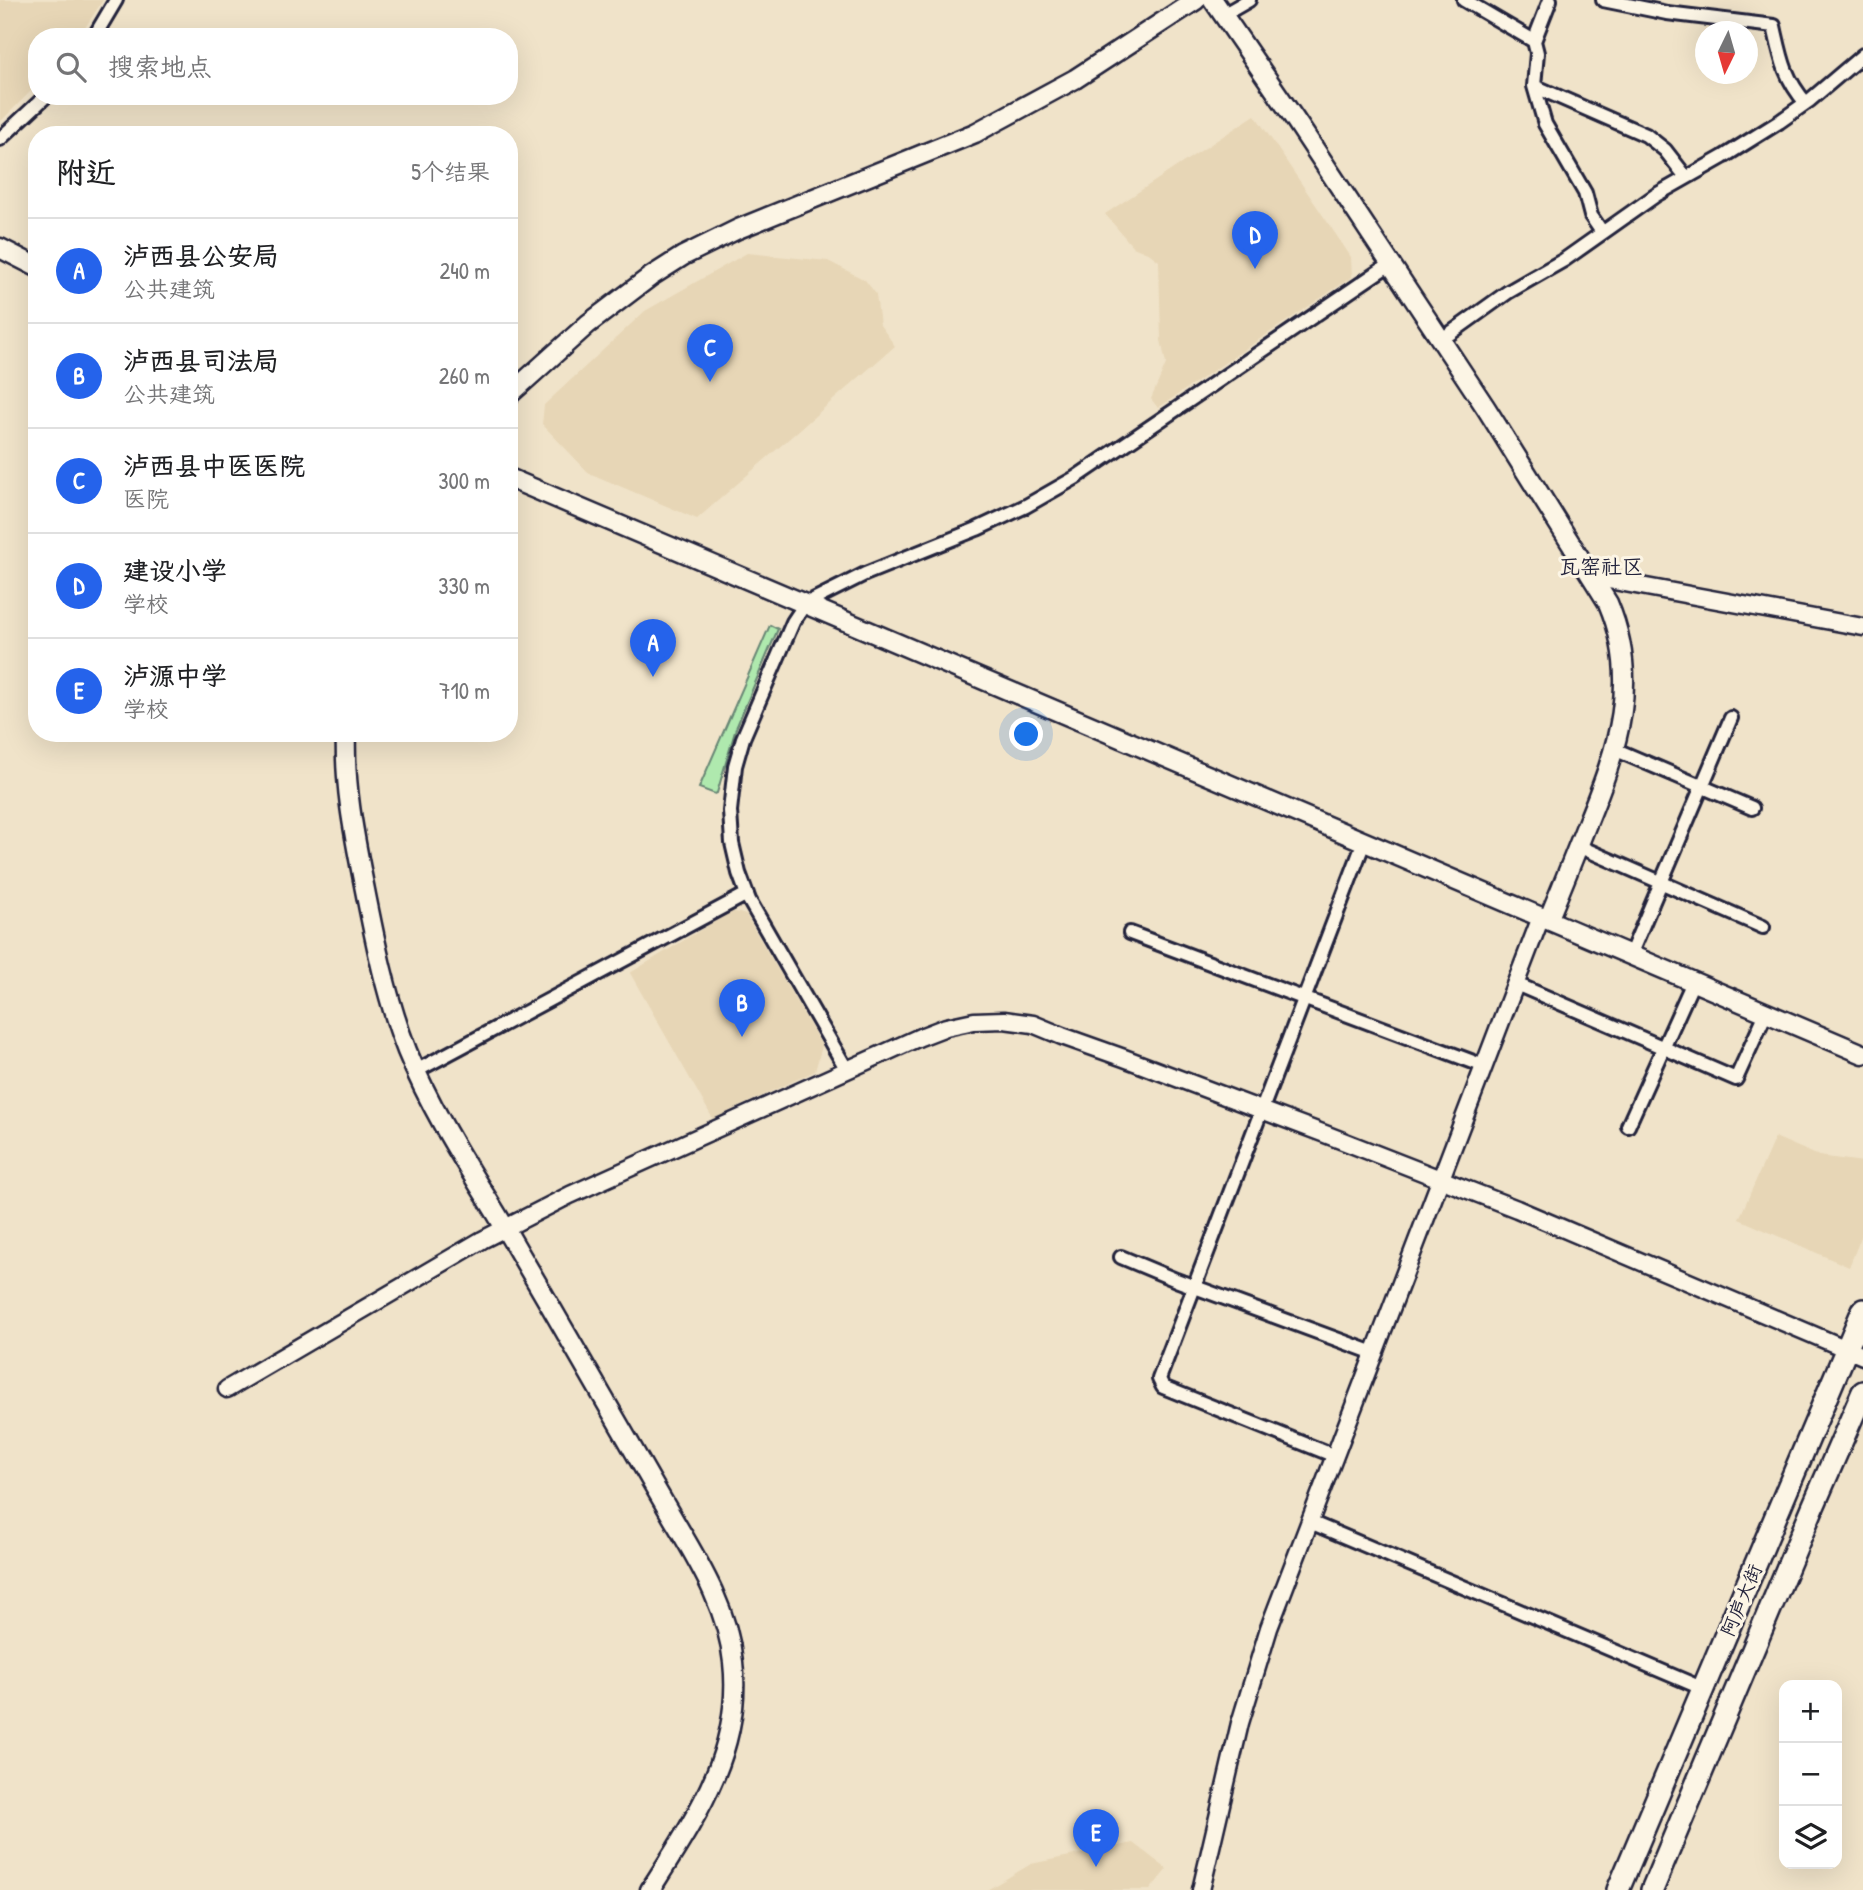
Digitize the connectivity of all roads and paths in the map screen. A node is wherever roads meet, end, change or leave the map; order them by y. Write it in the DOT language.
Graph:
graph roads {
  1 [pos="116,0"];
  2 [pos="1174,0"];
  3 [pos="1196,0"];
  4 [pos="1205,0"];
  5 [pos="1249,0"];
  6 [pos="1464,0"];
  7 [pos="1550,0"];
  8 [pos="1603,0"];
  9 [pos="1218,7"];
  10 [pos="99,28"];
  11 [pos="1534,41"];
  12 [pos="1863,55"];
  13 [pos="1534,86"];
  14 [pos="1806,103"];
  15 [pos="36,105"];
  16 [pos="0,139"];
  17 [pos="1686,177"];
  18 [pos="1602,232"];
  19 [pos="0,248"];
  20 [pos="0,260"];
  21 [pos="28,262"];
  22 [pos="1387,266"];
  23 [pos="28,274"];
  24 [pos="1441,341"];
  25 [pos="518,370"];
  26 [pos="518,387"];
  27 [pos="518,471"];
  28 [pos="518,482"];
  29 [pos="1592,577"];
  30 [pos="811,601"];
  31 [pos="1863,627"];
  32 [pos="1731,718"];
  33 [pos="346,742"];
  34 [pos="358,742"];
  35 [pos="1614,749"];
  36 [pos="1702,786"];
  37 [pos="1752,808"];
  38 [pos="1364,842"];
  39 [pos="1578,846"];
  40 [pos="1661,882"];
  41 [pos="747,894"];
  42 [pos="1547,914"];
  43 [pos="1763,927"];
  44 [pos="1130,933"];
  45 [pos="1634,946"];
  46 [pos="1693,982"];
  47 [pos="1523,987"];
  48 [pos="1304,998"];
  49 [pos="1766,1013"];
  50 [pos="1863,1043"];
  51 [pos="1663,1048"];
  52 [pos="1863,1054"];
  53 [pos="1484,1066"];
  54 [pos="421,1068"];
  55 [pos="847,1070"];
  56 [pos="1261,1110"];
  57 [pos="1628,1126"];
  58 [pos="1445,1181"];
  59 [pos="510,1226"];
  60 [pos="1121,1257"];
  61 [pos="1194,1286"];
  62 [pos="1863,1310"];
  63 [pos="1374,1353"];
  64 [pos="1855,1353"];
  65 [pos="227,1389"];
  66 [pos="1863,1392"];
  67 [pos="1335,1456"];
  68 [pos="1313,1524"];
  69 [pos="1704,1689"];
  70 [pos="650,1890"];
  71 [pos="664,1890"];
  72 [pos="1201,1890"];
  73 [pos="1209,1890"];
  74 [pos="1618,1890"];
  75 [pos="1652,1890"];
  1 -- 10 [label="street"];
  2 -- 25 [label="main road"];
  3 -- 26 [label="main road"];
  4 -- 22 [label="main road"];
  5 -- 9 [label="street"];
  6 -- 11 [label="street"];
  7 -- 11 [label="street"];
  8 -- 14 [label="street"];
  9 -- 22 [label="main road"];
  11 -- 13 [label="street"];
  12 -- 14 [label="street"];
  13 -- 17 [label="street"];
  13 -- 18 [label="street"];
  14 -- 17 [label="street"];
  15 -- 16 [label="street"];
  17 -- 18 [label="street"];
  18 -- 24 [label="street"];
  19 -- 21 [label="main road"];
  20 -- 23 [label="main road"];
  22 -- 24 [label="main road"];
  22 -- 30 [label="street"];
  22 -- 42 [label="main road"];
  24 -- 29 [label="main road"];
  27 -- 30 [label="main road"];
  28 -- 30 [label="main road"];
  29 -- 31 [label="street"];
  29 -- 35 [label="main road"];
  30 -- 38 [label="main road"];
  30 -- 41 [label="street"];
  30 -- 42 [label="main road"];
  32 -- 36 [label="street"];
  33 -- 54 [label="main road"];
  34 -- 54 [label="main road"];
  35 -- 36 [label="street"];
  35 -- 39 [label="main road"];
  36 -- 37 [label="street"];
  36 -- 40 [label="street"];
  38 -- 42 [label="main road"];
  38 -- 48 [label="street"];
  39 -- 40 [label="street"];
  39 -- 42 [label="main road"];
  40 -- 43 [label="street"];
  40 -- 45 [label="street"];
  41 -- 54 [label="street"];
  41 -- 55 [label="street"];
  42 -- 45 [label="main road"];
  42 -- 46 [label="main road"];
  42 -- 47 [label="street"];
  42 -- 53 [label="street"];
  44 -- 48 [label="street"];
  45 -- 50 [label="main road"];
  46 -- 49 [label="main road"];
  46 -- 51 [label="street"];
  47 -- 51 [label="street"];
  47 -- 58 [label="street"];
  48 -- 53 [label="street"];
  48 -- 56 [label="street"];
  49 -- 51 [label="street"];
  49 -- 52 [label="main road"];
  51 -- 57 [label="street"];
  53 -- 58 [label="street"];
  54 -- 59 [label="main road"];
  55 -- 56 [label="street"];
  55 -- 59 [label="street"];
  56 -- 58 [label="street"];
  56 -- 61 [label="street"];
  58 -- 63 [label="street"];
  58 -- 64 [label="street"];
  58 -- 68 [label="street"];
  59 -- 65 [label="street"];
  59 -- 70 [label="main road"];
  59 -- 71 [label="main road"];
  60 -- 61 [label="street"];
  61 -- 63 [label="street"];
  61 -- 67 [label="street"];
  62 -- 64 [label="highway, 阿庐大街"];
  63 -- 67 [label="street"];
  64 -- 69 [label="highway, 阿庐大街"];
  66 -- 75 [label="highway, 阿庐大街"];
  67 -- 68 [label="street"];
  68 -- 69 [label="street"];
  68 -- 72 [label="street"];
  68 -- 73 [label="street"];
  69 -- 74 [label="highway, 阿庐大街"];
}
